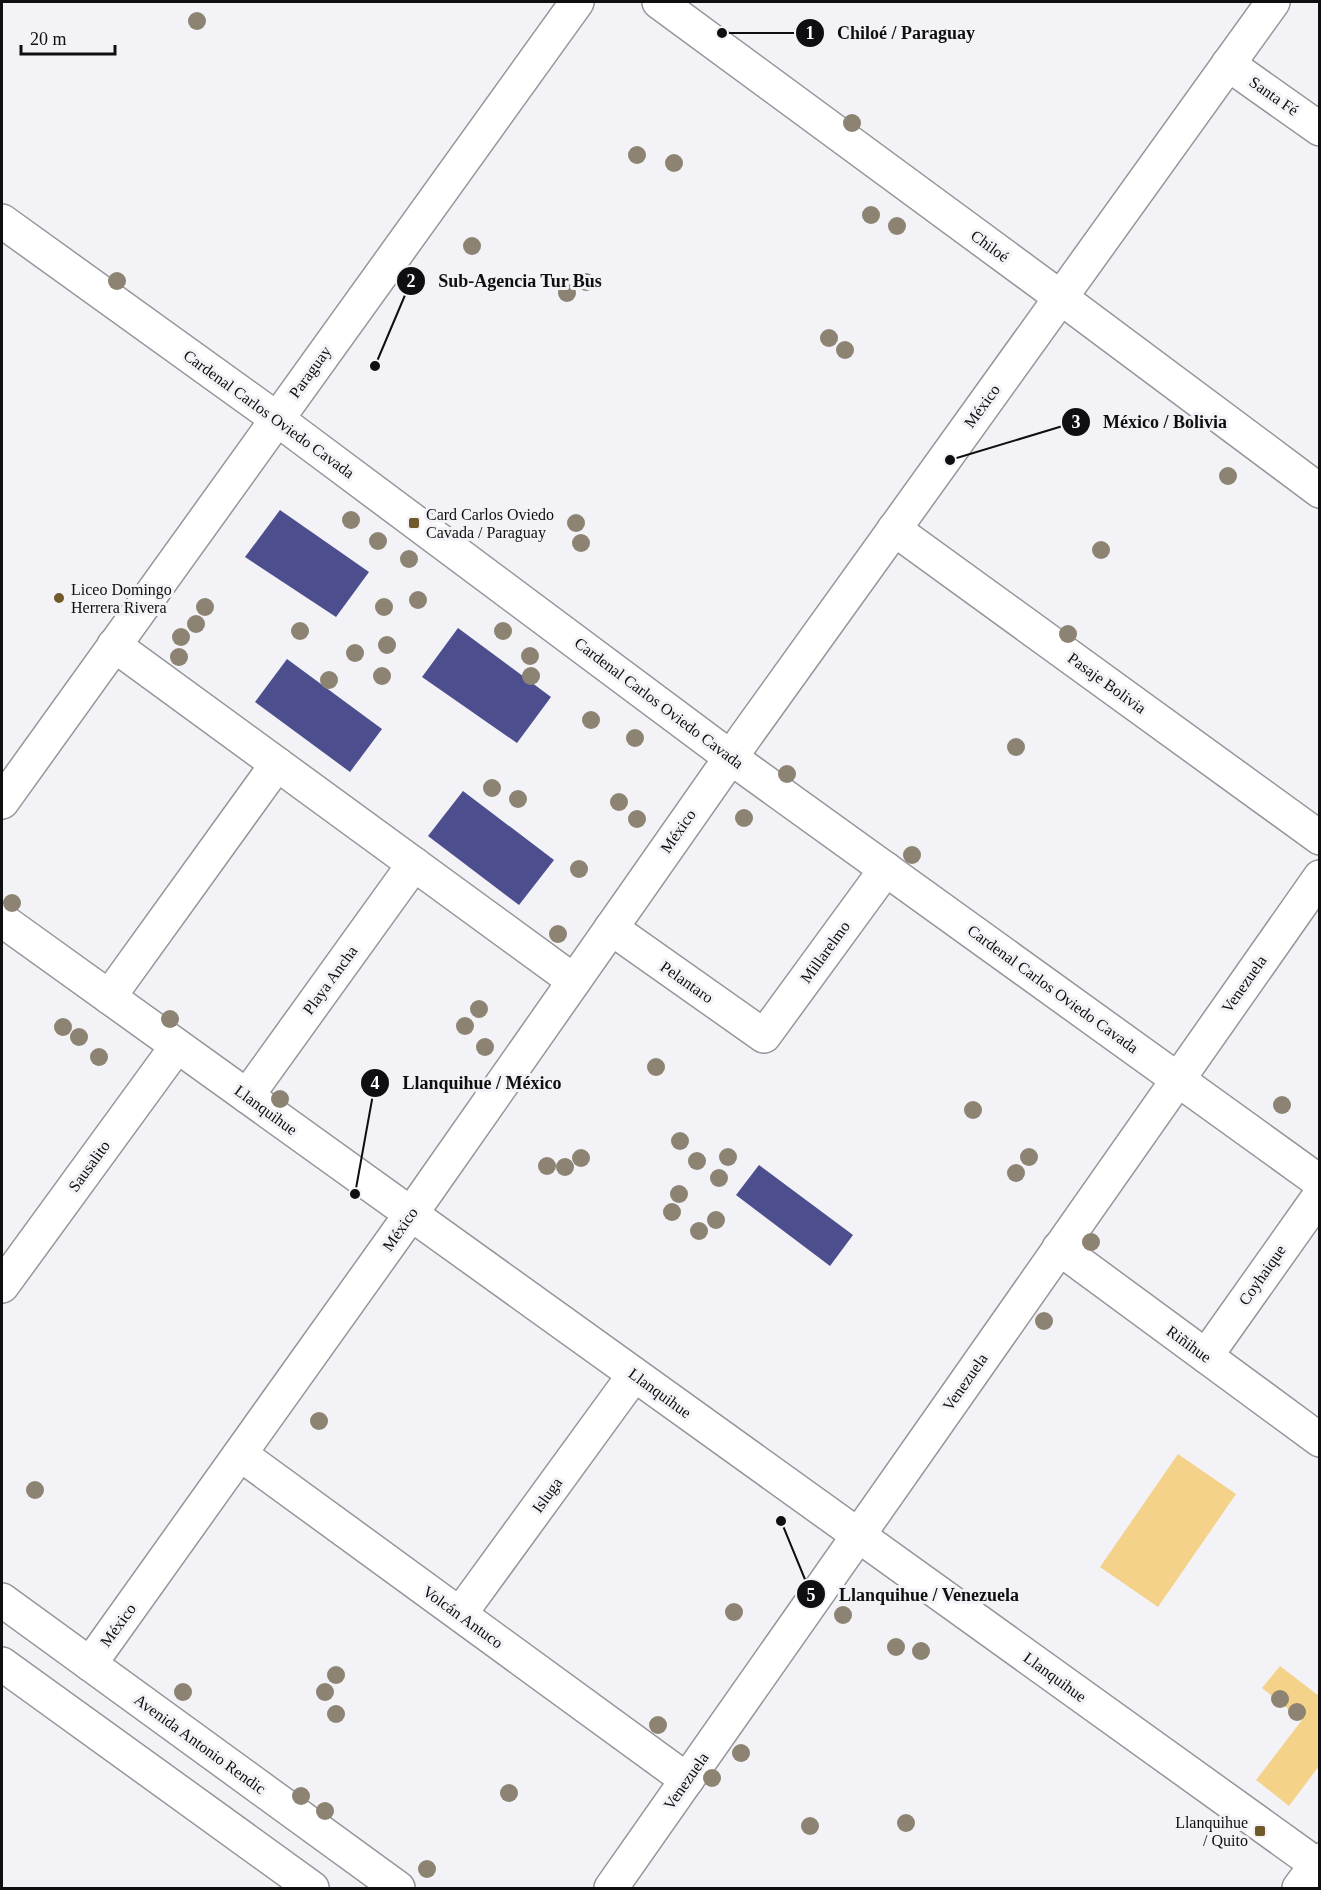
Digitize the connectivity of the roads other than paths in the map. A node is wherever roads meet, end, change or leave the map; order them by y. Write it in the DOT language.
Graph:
graph roads {
  1 [pos="577,2"];
  2 [pos="659,2"];
  3 [pos="1272,2"];
  4 [pos="1228,64"];
  5 [pos="1320,129"];
  6 [pos="2,221"];
  7 [pos="1060,297"];
  8 [pos="277,419"];
  9 [pos="1320,491"];
  10 [pos="894,529"];
  11 [pos="114,645"];
  12 [pos="730,757"];
  13 [pos="277,764"];
  14 [pos="2,802"];
  15 [pos="1320,838"];
  16 [pos="414,864"];
  17 [pos="886,869"];
  18 [pos="1320,877"];
  19 [pos="2,920"];
  20 [pos="610,928"];
  21 [pos="574,981"];
  22 [pos="109,997"];
  23 [pos="764,1036"];
  24 [pos="177,1046"];
  25 [pos="1177,1080"];
  26 [pos="246,1096"];
  27 [pos="1320,1182"];
  28 [pos="1320,1195"];
  29 [pos="411,1214"];
  30 [pos="1059,1248"];
  31 [pos="2,1286"];
  32 [pos="1206,1356"];
  33 [pos="634,1375"];
  34 [pos="1320,1440"];
  35 [pos="240,1454"];
  36 [pos="858,1536"];
  37 [pos="2,1600"];
  38 [pos="460,1614"];
  39 [pos="2,1664"];
  40 [pos="90,1664"];
  41 [pos="687,1780"];
  42 [pos="1314,1870"];
  43 [pos="312,1888"];
  44 [pos="398,1888"];
  45 [pos="611,1888"];
  1 -- 8 [label="street, Paraguay"];
  2 -- 7 [label="street, Chiloé"];
  3 -- 4 [label="street, México"];
  4 -- 5 [label="street, Santa Fé"];
  4 -- 7 [label="street, México"];
  6 -- 8 [label="street, Cardenal Carlos Oviedo Cavada"];
  7 -- 9 [label="street, Chiloé"];
  7 -- 10 [label="street, México"];
  8 -- 11 [label="street, Paraguay"];
  8 -- 12 [label="street, Cardenal Carlos Oviedo Cavada"];
  10 -- 12 [label="street, México"];
  10 -- 15 [label="street, Pasaje Bolivia"];
  11 -- 13 [label="street"];
  11 -- 14 [label="street, Paraguay"];
  12 -- 17 [label="street, Cardenal Carlos Oviedo Cavada"];
  12 -- 20 [label="street, México"];
  13 -- 16 [label="street"];
  13 -- 22 [label="street"];
  16 -- 21 [label="street"];
  16 -- 26 [label="street, Playa Ancha"];
  17 -- 23 [label="street, Millarelmo"];
  17 -- 25 [label="street, Cardenal Carlos Oviedo Cavada"];
  18 -- 25 [label="street, Venezuela"];
  19 -- 22 [label="street, Llanquihue"];
  20 -- 21 [label="street, México"];
  20 -- 23 [label="street, Pelantaro"];
  21 -- 29 [label="street, México"];
  22 -- 24 [label="street, Llanquihue"];
  24 -- 26 [label="street, Llanquihue"];
  24 -- 31 [label="street, Sausalito"];
  25 -- 27 [label="street, Cardenal Carlos Oviedo Cavada"];
  25 -- 30 [label="street, Venezuela"];
  26 -- 29 [label="street, Llanquihue"];
  28 -- 32 [label="street, Coyhaique"];
  29 -- 33 [label="street, Llanquihue"];
  29 -- 35 [label="street, México"];
  30 -- 32 [label="street, Riñihue"];
  30 -- 36 [label="street, Venezuela"];
  32 -- 34 [label="street, Riñihue"];
  33 -- 36 [label="street, Llanquihue"];
  33 -- 38 [label="street, Isluga"];
  35 -- 38 [label="street, Volcán Antuco"];
  35 -- 40 [label="street, México"];
  36 -- 41 [label="street, Venezuela"];
  36 -- 42 [label="street, Llanquihue"];
  37 -- 40 [label="street, Avenida Antonio Rendic"];
  38 -- 41 [label="street, Volcán Antuco"];
  39 -- 43 [label="street"];
  40 -- 44 [label="street, Avenida Antonio Rendic"];
  41 -- 45 [label="street, Venezuela"];
}
